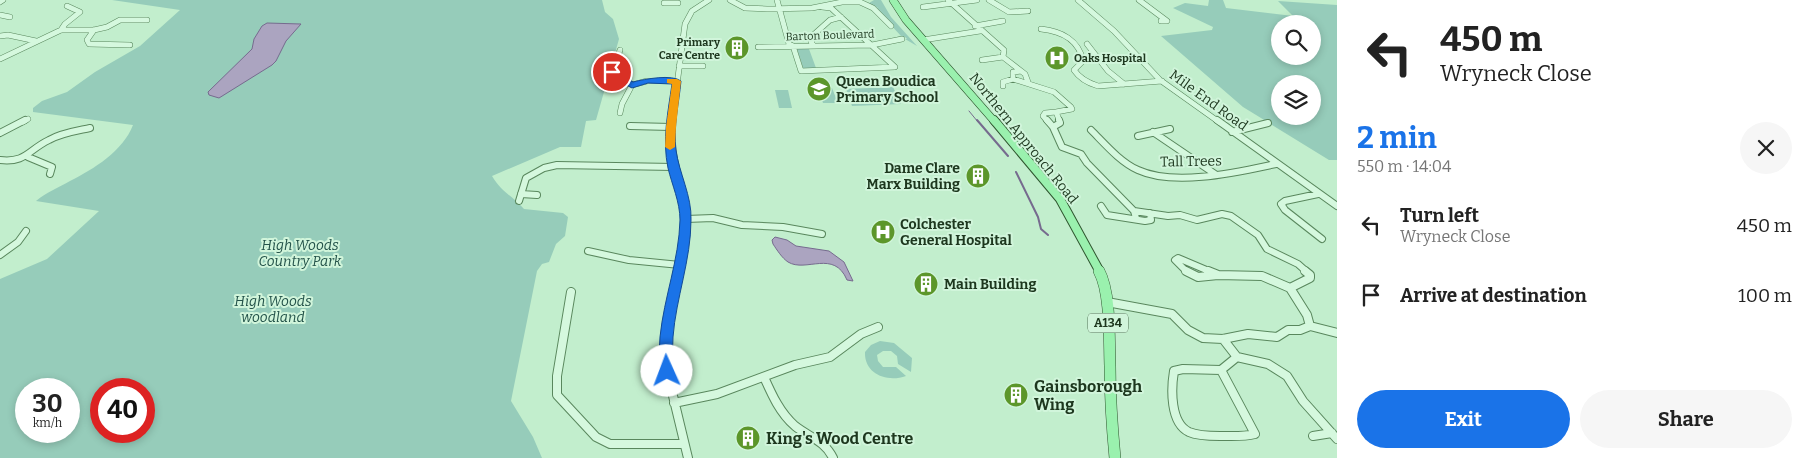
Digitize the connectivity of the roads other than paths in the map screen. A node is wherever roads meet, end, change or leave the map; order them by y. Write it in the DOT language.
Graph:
graph roads {
  1 [pos="709,0"];
  2 [pos="730,0"];
  3 [pos="777,0"];
  4 [pos="826,0"];
  5 [pos="892,0"];
  6 [pos="977,0"];
  7 [pos="988,0"];
  8 [pos="1078,0"];
  9 [pos="1139,0"];
  10 [pos="671,2"];
  11 [pos="867,2"];
  12 [pos="950,2"];
  13 [pos="664,3"];
  14 [pos="678,3"];
  15 [pos="832,5"];
  16 [pos="822,6"];
  17 [pos="923,7"];
  18 [pos="67,9"];
  19 [pos="779,9"];
  20 [pos="1028,11"];
  21 [pos="1021,12"];
  22 [pos="841,17"];
  23 [pos="1030,18"];
  24 [pos="148,20"];
  25 [pos="1174,20"];
  26 [pos="1003,21"];
  27 [pos="892,26"];
  28 [pos="975,26"];
  29 [pos="1042,29"];
  30 [pos="61,30"];
  31 [pos="94,30"];
  32 [pos="980,31"];
  33 [pos="0,36"];
  34 [pos="902,39"];
  35 [pos="923,40"];
  36 [pos="36,41"];
  37 [pos="1087,44"];
  38 [pos="130,45"];
  39 [pos="872,45"];
  40 [pos="758,46"];
  41 [pos="793,46"];
  42 [pos="813,46"];
  43 [pos="620,50"];
  44 [pos="975,56"];
  45 [pos="1003,57"];
  46 [pos="0,59"];
  47 [pos="680,66"];
  48 [pos="703,66"];
  49 [pos="1021,71"];
  50 [pos="1013,79"];
  51 [pos="677,81"];
  52 [pos="1162,81"];
  53 [pos="1028,82"];
  54 [pos="1124,84"];
  55 [pos="632,85"];
  56 [pos="1003,86"];
  57 [pos="1056,112"];
  58 [pos="620,113"];
  59 [pos="28,119"];
  60 [pos="1268,123"];
  61 [pos="630,126"];
  62 [pos="671,127"];
  63 [pos="1053,127"];
  64 [pos="90,128"];
  65 [pos="1170,129"];
  66 [pos="1090,130"];
  67 [pos="1153,132"];
  68 [pos="1232,132"];
  69 [pos="0,133"];
  70 [pos="1138,136"];
  71 [pos="28,157"];
  72 [pos="0,160"];
  73 [pos="1276,164"];
  74 [pos="54,168"];
  75 [pos="674,168"];
  76 [pos="1215,174"];
  77 [pos="538,194"];
  78 [pos="1318,194"];
  79 [pos="1101,206"];
  80 [pos="1337,206"];
  81 [pos="1135,215"];
  82 [pos="686,219"];
  83 [pos="26,231"];
  84 [pos="822,234"];
  85 [pos="1322,239"];
  86 [pos="588,251"];
  87 [pos="0,255"];
  88 [pos="680,265"];
  89 [pos="1218,275"];
  90 [pos="1290,288"];
  91 [pos="570,292"];
  92 [pos="1107,302"];
  93 [pos="1310,326"];
  94 [pos="878,327"];
  95 [pos="1337,334"];
  96 [pos="1223,339"];
  97 [pos="1237,357"];
  98 [pos="1221,370"];
  99 [pos="764,377"];
  100 [pos="674,403"];
  101 [pos="1314,436"];
  102 [pos="1334,436"];
  103 [pos="684,444"];
  104 [pos="688,458"];
  105 [pos="833,458"];
  106 [pos="1115,458"];
  1 -- 47 [label="street"];
  2 -- 19 [label="street"];
  3 -- 19 [label="street"];
  4 -- 15 [label="street"];
  5 -- 35 [label="main road, Northern Approach Road / A134"];
  6 -- 12 [label="street"];
  7 -- 21 [label="street"];
  8 -- 52 [label="street, Mile End Road"];
  9 -- 25 [label="street"];
  10 -- 13 [label="street"];
  10 -- 14 [label="street"];
  11 -- 15 [label="street"];
  11 -- 27 [label="street"];
  12 -- 17 [label="street"];
  12 -- 28 [label="street"];
  15 -- 16 [label="street"];
  16 -- 19 [label="street"];
  16 -- 22 [label="street"];
  18 -- 30 [label="street"];
  19 -- 41 [label="street"];
  20 -- 21 [label="street"];
  21 -- 23 [label="street"];
  22 -- 39 [label="street"];
  22 -- 42 [label="street"];
  24 -- 31 [label="street"];
  26 -- 28 [label="street"];
  28 -- 32 [label="street"];
  29 -- 54 [label="street"];
  30 -- 31 [label="street"];
  30 -- 36 [label="street"];
  31 -- 38 [label="street"];
  32 -- 35 [label="street"];
  32 -- 45 [label="street"];
  33 -- 36 [label="street"];
  34 -- 39 [label="street, Barton Boulevard"];
  35 -- 92 [label="main road, Northern Approach Road / A134"];
  36 -- 46 [label="street"];
  37 -- 54 [label="street"];
  39 -- 41 [label="street"];
  39 -- 42 [label="street, Barton Boulevard"];
  40 -- 41 [label="street, Barton Boulevard"];
  41 -- 42 [label="street, Barton Boulevard"];
  43 -- 55 [label="street"];
  44 -- 45 [label="street"];
  45 -- 49 [label="street"];
  47 -- 48 [label="street"];
  47 -- 51 [label="street"];
  49 -- 50 [label="street"];
  49 -- 53 [label="street"];
  50 -- 53 [label="street"];
  50 -- 56 [label="street"];
  51 -- 55 [label="street"];
  51 -- 62 [label="street"];
  52 -- 54 [label="street"];
  52 -- 68 [label="street, Mile End Road"];
  53 -- 57 [label="street"];
  55 -- 58 [label="street"];
  57 -- 63 [label="street"];
  57 -- 63 [label="street"];
  59 -- 69 [label="street"];
  60 -- 68 [label="street"];
  61 -- 62 [label="street"];
  62 -- 75 [label="street"];
  63 -- 81 [label="street"];
  64 -- 71 [label="street"];
  65 -- 67 [label="street"];
  66 -- 76 [label="street, Tall Trees"];
  67 -- 70 [label="street"];
  67 -- 76 [label="street"];
  68 -- 73 [label="street, Mile End Road"];
  71 -- 72 [label="street"];
  71 -- 74 [label="street"];
  73 -- 76 [label="street, Tall Trees"];
  73 -- 78 [label="street, Mile End Road"];
  75 -- 77 [label="street"];
  75 -- 82 [label="street"];
  78 -- 80 [label="street, Mile End Road"];
  78 -- 85 [label="street"];
  79 -- 81 [label="street"];
  81 -- 90 [label="street"];
  82 -- 84 [label="street"];
  82 -- 88 [label="street"];
  83 -- 87 [label="street"];
  86 -- 88 [label="street"];
  88 -- 100 [label="street"];
  89 -- 89 [label="street"];
  89 -- 90 [label="street"];
  90 -- 93 [label="street"];
  91 -- 103 [label="street"];
  92 -- 96 [label="street"];
  92 -- 106 [label="main road, Northern Approach Road / A134"];
  93 -- 95 [label="street"];
  93 -- 96 [label="street"];
  94 -- 99 [label="street"];
  96 -- 97 [label="street"];
  97 -- 98 [label="street"];
  97 -- 102 [label="street"];
  98 -- 98 [label="street"];
  99 -- 100 [label="street"];
  99 -- 105 [label="street"];
  100 -- 103 [label="street"];
  101 -- 102 [label="street"];
  103 -- 104 [label="street"];
}
